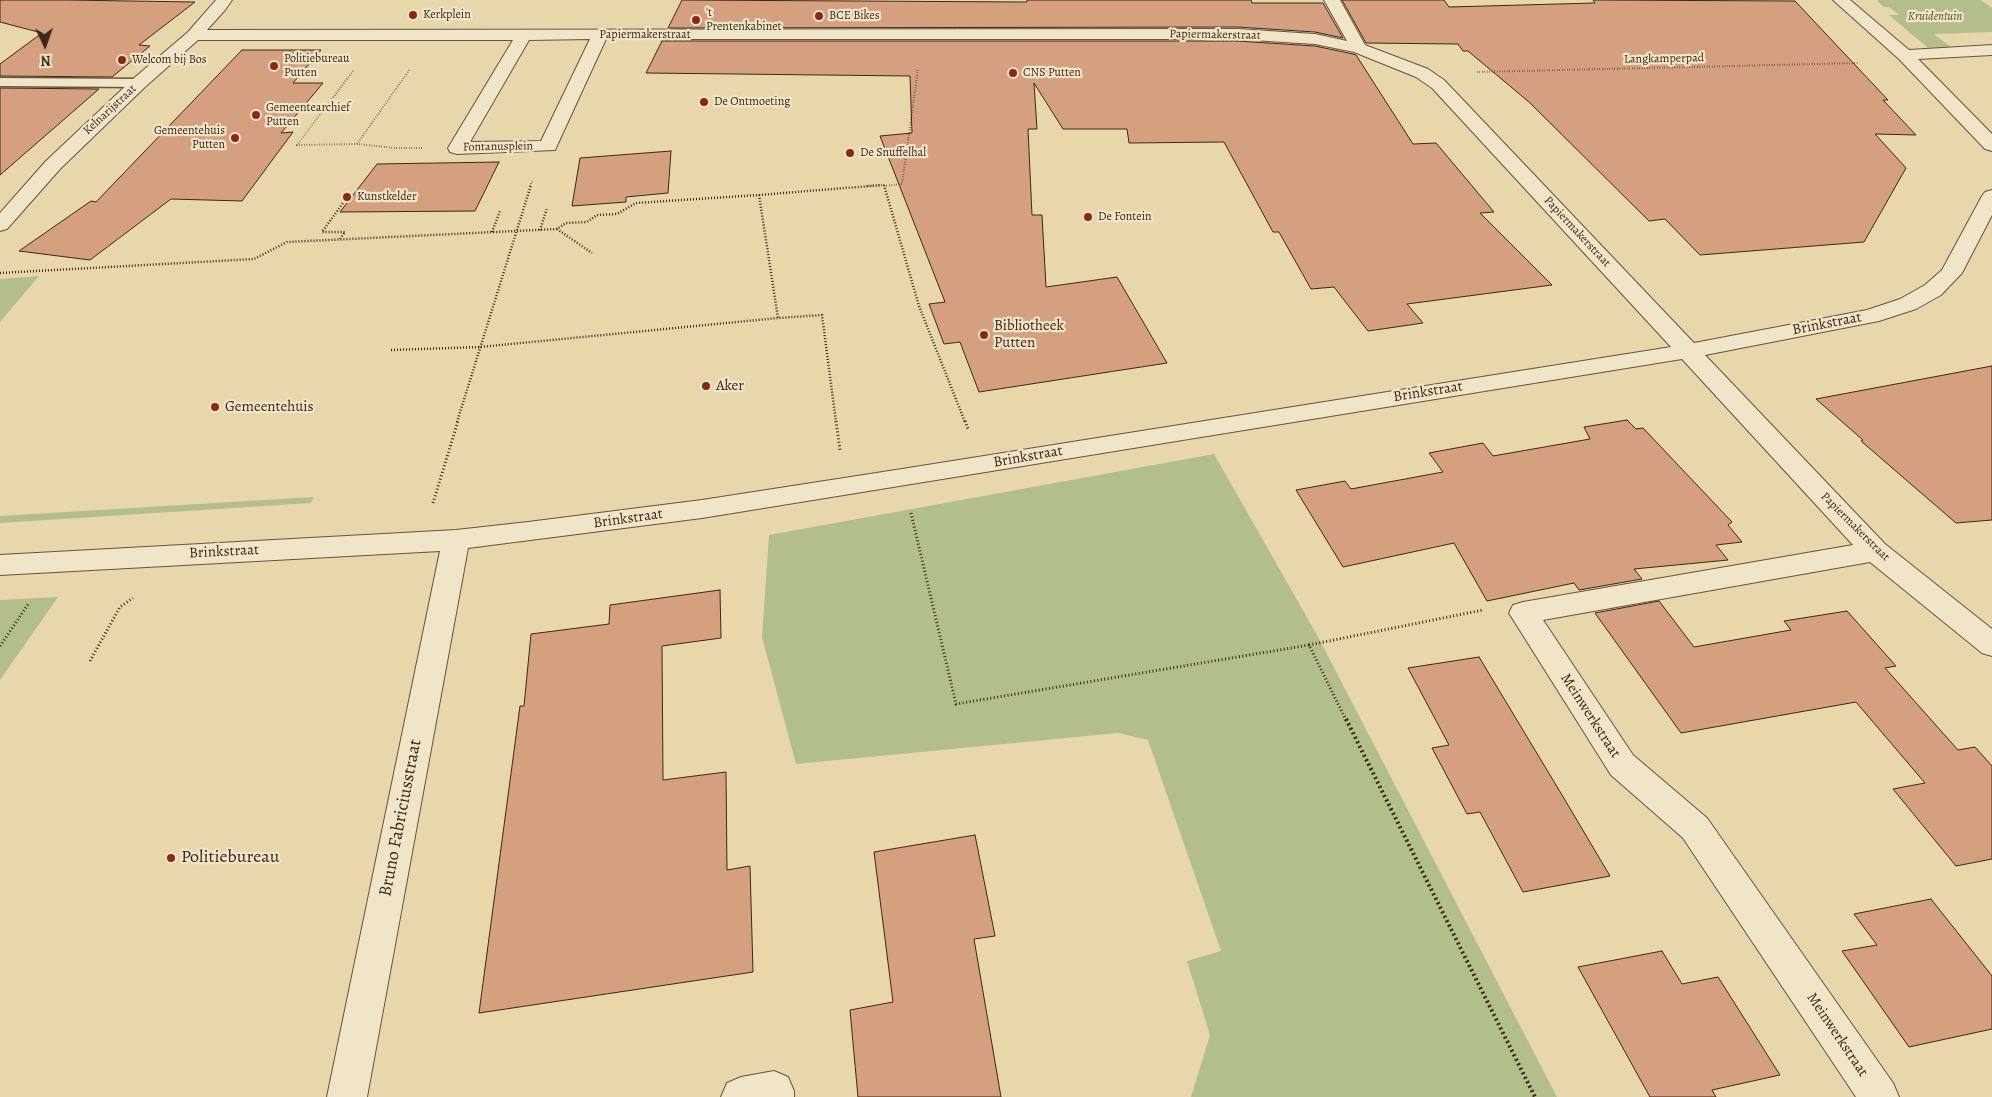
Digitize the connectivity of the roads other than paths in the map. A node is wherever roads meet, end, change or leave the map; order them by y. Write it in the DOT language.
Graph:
graph roads {
  1 [pos="224,0"];
  2 [pos="1332,0"];
  3 [pos="1841,0"];
  4 [pos="194,35"];
  5 [pos="524,35"];
  6 [pos="600,35"];
  7 [pos="1359,48"];
  8 [pos="1992,50"];
  9 [pos="1905,55"];
  10 [pos="0,82"];
  11 [pos="139,83"];
  12 [pos="1992,145"];
  13 [pos="1992,196"];
  14 [pos="0,225"];
  15 [pos="1688,351"];
  16 [pos="456,540"];
  17 [pos="1875,550"];
  18 [pos="0,565"];
  19 [pos="1992,645"];
  20 [pos="347,1097"];
  21 [pos="741,1097"];
  22 [pos="774,1097"];
  23 [pos="1879,1097"];
  1 -- 4 [label="street, Kelnarijstraat"];
  2 -- 7 [label="street"];
  3 -- 9 [label="street"];
  4 -- 5 [label="street, Papiermakerstraat"];
  4 -- 11 [label="street, Kelnarijstraat"];
  5 -- 6 [label="street, Papiermakerstraat"];
  5 -- 6 [label="street, Fontanusplein"];
  6 -- 7 [label="street, Papiermakerstraat"];
  7 -- 15 [label="street, Papiermakerstraat"];
  8 -- 9 [label="street"];
  9 -- 12 [label="street"];
  10 -- 11 [label="lane"];
  11 -- 14 [label="street, Kelnarijstraat"];
  13 -- 15 [label="street, Brinkstraat"];
  15 -- 16 [label="street, Brinkstraat"];
  15 -- 17 [label="street, Papiermakerstraat"];
  16 -- 18 [label="street, Brinkstraat"];
  16 -- 20 [label="street, Bruno Fabriciusstraat"];
  17 -- 19 [label="street, Papiermakerstraat"];
  17 -- 23 [label="street, Meinwerkstraat"];
  21 -- 22 [label="street"];
}
